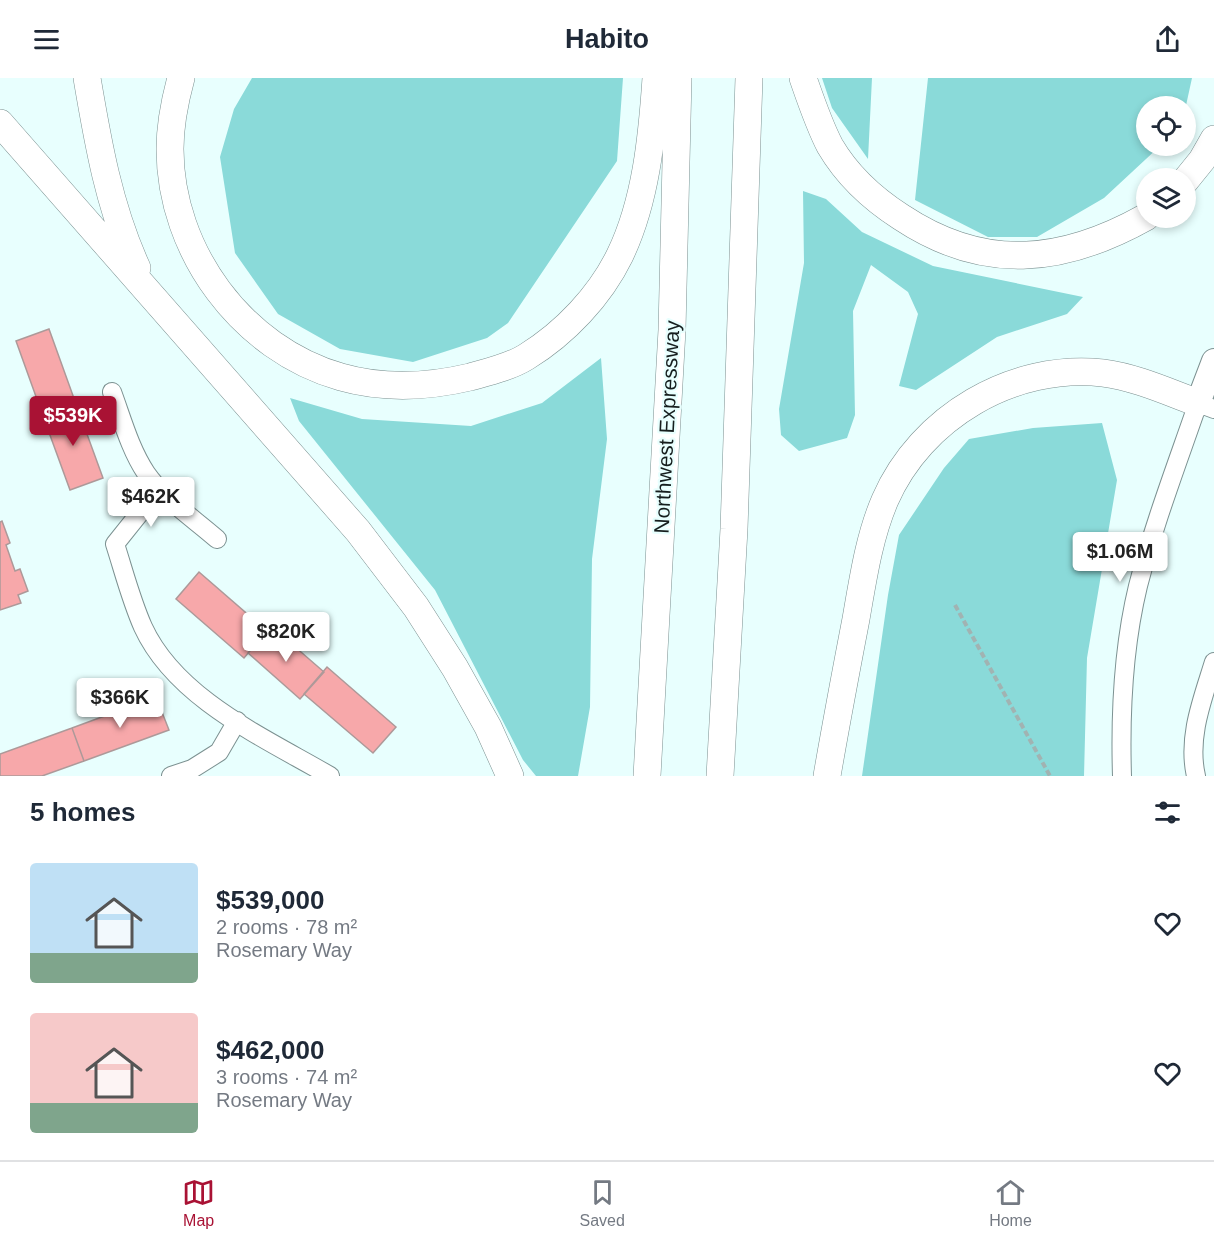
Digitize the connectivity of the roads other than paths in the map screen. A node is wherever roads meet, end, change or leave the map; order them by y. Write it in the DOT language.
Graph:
graph roads {
  1 [pos="87,78"];
  2 [pos="181,78"];
  3 [pos="656,78"];
  4 [pos="678,78"];
  5 [pos="749,78"];
  6 [pos="803,78"];
  7 [pos="0,123"];
  8 [pos="1214,139"];
  9 [pos="1195,168"];
  10 [pos="1136,221"];
  11 [pos="147,292"];
  12 [pos="1214,361"];
  13 [pos="112,392"];
  14 [pos="1206,406"];
  15 [pos="159,489"];
  16 [pos="217,539"];
  17 [pos="1214,662"];
  18 [pos="237,721"];
  19 [pos="171,776"];
  20 [pos="330,776"];
  21 [pos="510,776"];
  22 [pos="647,776"];
  23 [pos="720,776"];
  24 [pos="827,776"];
  25 [pos="1122,776"];
  26 [pos="1196,776"];
  1 -- 11 [label="highway"];
  2 -- 3 [label="highway"];
  4 -- 22 [label="highway, Northwest Expressway"];
  5 -- 23 [label="highway"];
  6 -- 10 [label="highway"];
  7 -- 11 [label="highway"];
  8 -- 9 [label="highway"];
  11 -- 21 [label="highway"];
  12 -- 14 [label="main road"];
  13 -- 15 [label="street"];
  14 -- 24 [label="highway"];
  14 -- 25 [label="street"];
  15 -- 16 [label="street"];
  15 -- 18 [label="street"];
  17 -- 26 [label="street"];
  18 -- 19 [label="street"];
  18 -- 20 [label="street"];
}
